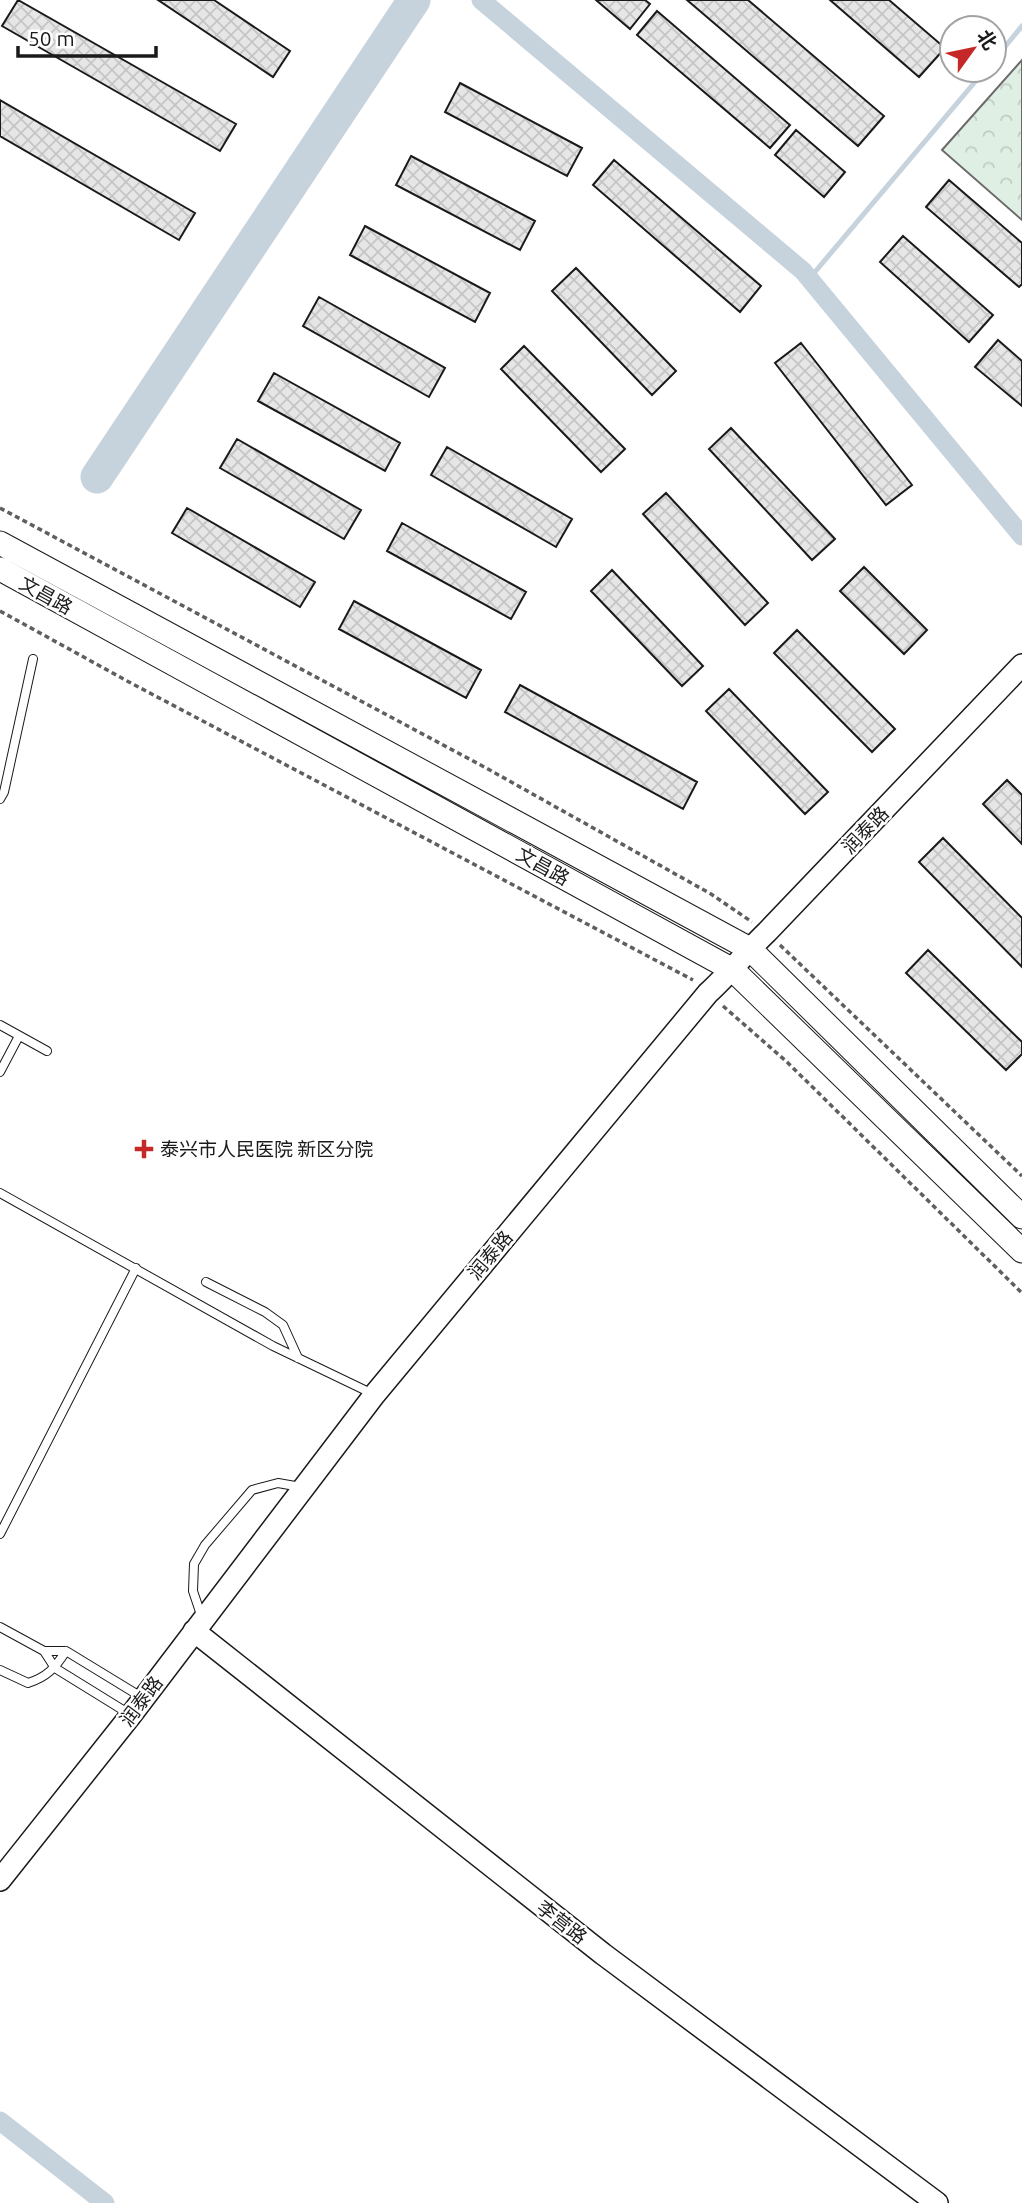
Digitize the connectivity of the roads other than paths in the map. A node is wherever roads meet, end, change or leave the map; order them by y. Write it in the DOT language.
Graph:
graph roads {
  1 [pos="0,543"];
  2 [pos="0,569"];
  3 [pos="33,659"];
  4 [pos="1022,665"];
  5 [pos="0,799"];
  6 [pos="750,948"];
  7 [pos="733,970"];
  8 [pos="0,1025"];
  9 [pos="19,1036"];
  10 [pos="47,1051"];
  11 [pos="0,1072"];
  12 [pos="0,1193"];
  13 [pos="1022,1217"];
  14 [pos="1022,1251"];
  15 [pos="136,1268"];
  16 [pos="206,1282"];
  17 [pos="298,1358"];
  18 [pos="375,1394"];
  19 [pos="304,1487"];
  20 [pos="0,1534"];
  21 [pos="198,1625"];
  22 [pos="0,1627"];
  23 [pos="44,1651"];
  24 [pos="66,1651"];
  25 [pos="55,1668"];
  26 [pos="0,1670"];
  27 [pos="137,1706"];
  28 [pos="0,1880"];
  29 [pos="937,2203"];
  1 -- 6 [label="main road, 文昌路"];
  2 -- 7 [label="main road, 文昌路"];
  3 -- 5 [label="lane"];
  4 -- 6 [label="street, 润泰路"];
  6 -- 7 [label="street, 润泰路"];
  6 -- 13 [label="main road, 文昌路"];
  7 -- 14 [label="main road, 文昌路"];
  7 -- 18 [label="street, 润泰路"];
  8 -- 9 [label="lane"];
  9 -- 10 [label="lane"];
  9 -- 11 [label="lane"];
  12 -- 15 [label="lane"];
  15 -- 17 [label="lane"];
  15 -- 20 [label="lane"];
  16 -- 17 [label="lane"];
  17 -- 18 [label="lane"];
  18 -- 19 [label="street, 润泰路"];
  19 -- 21 [label="street, 润泰路"];
  19 -- 21 [label="lane"];
  21 -- 27 [label="street, 润泰路"];
  21 -- 29 [label="street, 李营路"];
  22 -- 23 [label="lane"];
  23 -- 24 [label="lane"];
  23 -- 25 [label="lane"];
  24 -- 25 [label="lane"];
  24 -- 27 [label="lane"];
  25 -- 26 [label="lane"];
  25 -- 27 [label="lane"];
  27 -- 28 [label="street, 润泰路"];
}
